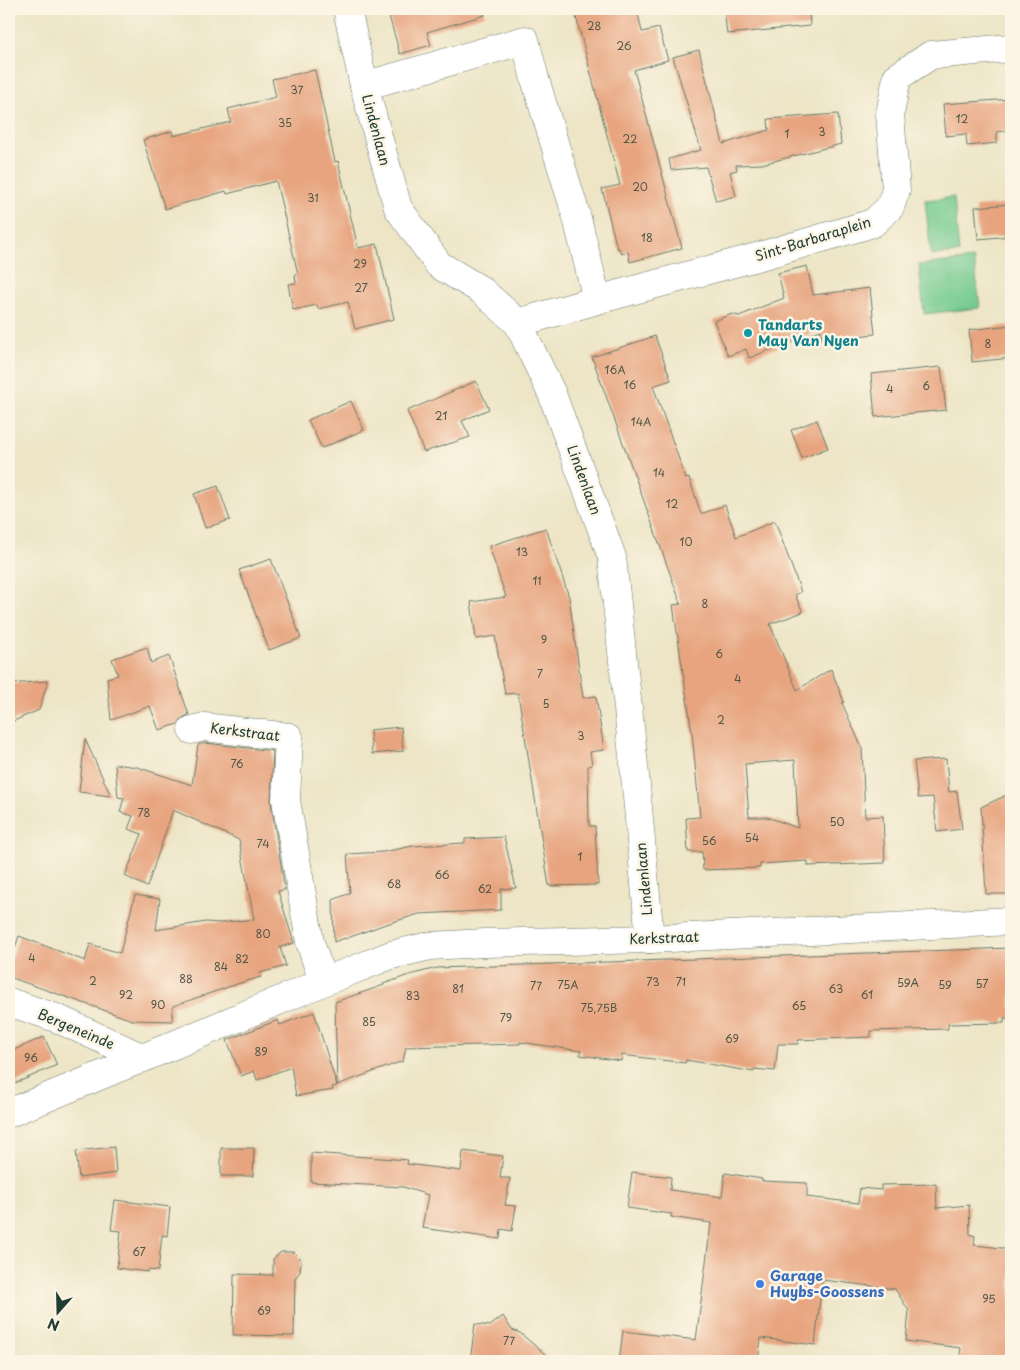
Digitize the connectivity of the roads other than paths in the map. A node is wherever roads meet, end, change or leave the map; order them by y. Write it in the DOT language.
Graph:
graph roads {
  1 [pos="347,9"];
  2 [pos="1011,48"];
  3 [pos="364,86"];
  4 [pos="596,300"];
  5 [pos="518,323"];
  6 [pos="192,730"];
  7 [pos="1011,921"];
  8 [pos="650,939"];
  9 [pos="323,982"];
  10 [pos="9,1002"];
  11 [pos="143,1058"];
  12 [pos="9,1113"];
  1 -- 3 [label="street, Lindenlaan"];
  2 -- 4 [label="street, Sint-Barbaraplein"];
  3 -- 4 [label="street, Lindenlaan"];
  3 -- 5 [label="street, Lindenlaan"];
  4 -- 5 [label="street, Sint-Barbaraplein"];
  5 -- 8 [label="street, Lindenlaan"];
  6 -- 9 [label="street, Kerkstraat"];
  7 -- 8 [label="street, Kerkstraat"];
  8 -- 9 [label="street, Kerkstraat"];
  9 -- 11 [label="street, Kerkstraat"];
  10 -- 11 [label="street, Bergeneinde"];
  11 -- 12 [label="street, Kerkstraat"];
}
